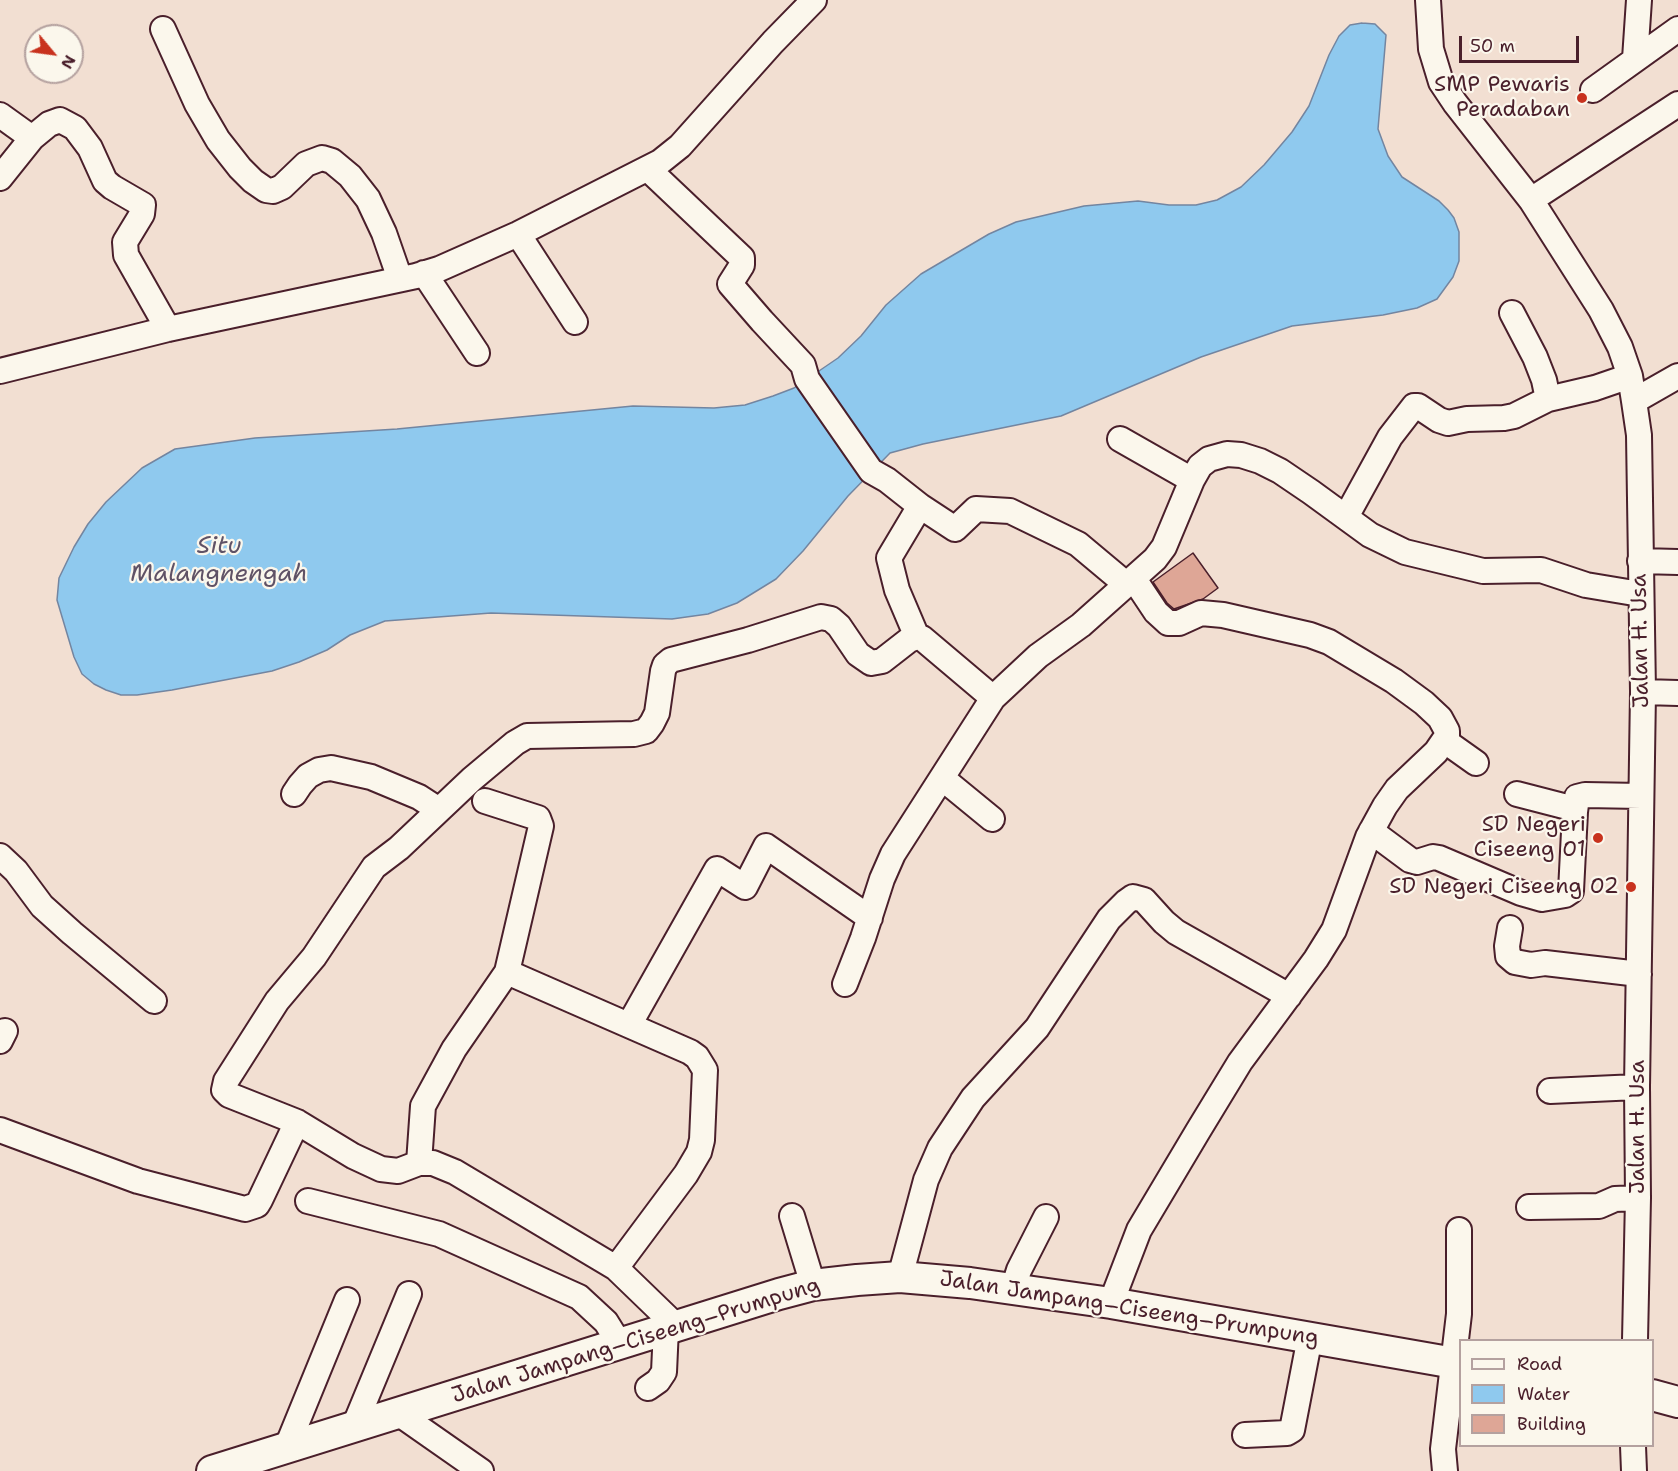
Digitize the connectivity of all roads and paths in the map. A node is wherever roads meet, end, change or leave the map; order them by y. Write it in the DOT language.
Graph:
graph roads {
  1 [pos="814,0"];
  2 [pos="1428,0"];
  3 [pos="1639,0"];
  4 [pos="163,29"];
  5 [pos="1678,29"];
  6 [pos="1635,59"];
  7 [pos="1593,90"];
  8 [pos="1678,104"];
  9 [pos="0,115"];
  10 [pos="32,138"];
  11 [pos="648,169"];
  12 [pos="0,178"];
  13 [pos="1531,200"];
  14 [pos="518,234"];
  15 [pos="424,273"];
  16 [pos="400,279"];
  17 [pos="1512,313"];
  18 [pos="575,322"];
  19 [pos="168,329"];
  20 [pos="477,353"];
  21 [pos="0,371"];
  22 [pos="1630,376"];
  23 [pos="1678,376"];
  24 [pos="1548,399"];
  25 [pos="1634,401"];
  26 [pos="1120,439"];
  27 [pos="1192,480"];
  28 [pos="920,506"];
  29 [pos="1346,517"];
  30 [pos="1640,561"];
  31 [pos="1678,562"];
  32 [pos="1130,582"];
  33 [pos="1640,594"];
  34 [pos="917,637"];
  35 [pos="1643,692"];
  36 [pos="1678,693"];
  37 [pos="993,698"];
  38 [pos="1445,741"];
  39 [pos="1476,763"];
  40 [pos="942,778"];
  41 [pos="294,794"];
  42 [pos="1517,794"];
  43 [pos="1641,796"];
  44 [pos="485,801"];
  45 [pos="1575,809"];
  46 [pos="440,810"];
  47 [pos="992,819"];
  48 [pos="1371,831"];
  49 [pos="0,856"];
  50 [pos="870,918"];
  51 [pos="1510,928"];
  52 [pos="507,972"];
  53 [pos="1639,974"];
  54 [pos="846,984"];
  55 [pos="1289,996"];
  56 [pos="154,1001"];
  57 [pos="629,1025"];
  58 [pos="1637,1088"];
  59 [pos="1550,1090"];
  60 [pos="297,1122"];
  61 [pos="0,1130"];
  62 [pos="419,1163"];
  63 [pos="1638,1197"];
  64 [pos="308,1201"];
  65 [pos="1529,1207"];
  66 [pos="792,1216"];
  67 [pos="1046,1217"];
  68 [pos="1459,1230"];
  69 [pos="616,1268"];
  70 [pos="900,1277"];
  71 [pos="813,1285"];
  72 [pos="1013,1289"];
  73 [pos="409,1294"];
  74 [pos="347,1300"];
  75 [pos="1111,1304"];
  76 [pos="670,1327"];
  77 [pos="1310,1337"];
  78 [pos="1635,1339"];
  79 [pos="619,1343"];
  80 [pos="1457,1363"];
  81 [pos="648,1388"];
  82 [pos="1654,1395"];
  83 [pos="1678,1402"];
  84 [pos="398,1413"];
  85 [pos="353,1428"];
  86 [pos="1245,1435"];
  87 [pos="1634,1447"];
  88 [pos="286,1449"];
  89 [pos="212,1471"];
  90 [pos="481,1471"];
  91 [pos="1445,1471"];
  92 [pos="1634,1471"];
  1 -- 11 [label="street"];
  2 -- 13 [label="street, Jalan H. Usa"];
  3 -- 6 [label="street"];
  4 -- 16 [label="street"];
  5 -- 6 [label="street"];
  6 -- 7 [label="street"];
  8 -- 13 [label="street"];
  9 -- 10 [label="street"];
  10 -- 12 [label="street"];
  10 -- 19 [label="street"];
  11 -- 14 [label="street"];
  11 -- 28 [label="street"];
  13 -- 22 [label="street, Jalan H. Usa"];
  14 -- 15 [label="street"];
  14 -- 18 [label="street"];
  15 -- 16 [label="street"];
  15 -- 20 [label="street"];
  16 -- 19 [label="street"];
  17 -- 24 [label="street"];
  19 -- 21 [label="street"];
  22 -- 24 [label="street"];
  22 -- 25 [label="street, Jalan H. Usa"];
  23 -- 25 [label="street"];
  24 -- 29 [label="street"];
  25 -- 30 [label="street, Jalan H. Usa"];
  26 -- 27 [label="street"];
  27 -- 29 [label="street"];
  27 -- 32 [label="street"];
  28 -- 32 [label="street"];
  28 -- 34 [label="street"];
  29 -- 33 [label="street"];
  30 -- 31 [label="street"];
  30 -- 33 [label="street, Jalan H. Usa"];
  32 -- 37 [label="street"];
  32 -- 38 [label="street"];
  33 -- 35 [label="street, Jalan H. Usa"];
  34 -- 37 [label="street"];
  34 -- 46 [label="street"];
  35 -- 36 [label="street"];
  35 -- 43 [label="street, Jalan H. Usa"];
  37 -- 40 [label="street"];
  38 -- 39 [label="street"];
  38 -- 48 [label="street"];
  40 -- 47 [label="street"];
  40 -- 50 [label="street"];
  41 -- 46 [label="street"];
  42 -- 45 [label="street"];
  43 -- 45 [label="street"];
  43 -- 53 [label="street, Jalan H. Usa"];
  44 -- 52 [label="street"];
  45 -- 48 [label="street"];
  46 -- 60 [label="street"];
  48 -- 55 [label="street"];
  49 -- 56 [label="street"];
  50 -- 54 [label="street"];
  50 -- 57 [label="street"];
  51 -- 53 [label="street"];
  52 -- 57 [label="street"];
  52 -- 62 [label="street"];
  53 -- 58 [label="street, Jalan H. Usa"];
  55 -- 70 [label="street"];
  55 -- 75 [label="street"];
  57 -- 69 [label="street"];
  58 -- 59 [label="street"];
  58 -- 63 [label="street, Jalan H. Usa"];
  60 -- 61 [label="street"];
  60 -- 62 [label="street"];
  62 -- 69 [label="street"];
  63 -- 65 [label="street"];
  63 -- 78 [label="street, Jalan H. Usa"];
  64 -- 79 [label="street"];
  66 -- 71 [label="street"];
  67 -- 72 [label="street"];
  68 -- 80 [label="street"];
  69 -- 76 [label="street"];
  70 -- 71 [label="main road, Jalan Jampang–Ciseeng–Prumpung"];
  70 -- 72 [label="main road, Jalan Jampang–Ciseeng–Prumpung"];
  71 -- 76 [label="main road, Jalan Jampang–Ciseeng–Prumpung"];
  72 -- 75 [label="main road, Jalan Jampang–Ciseeng–Prumpung"];
  73 -- 85 [label="street"];
  74 -- 88 [label="street"];
  75 -- 77 [label="main road, Jalan Jampang–Ciseeng–Prumpung"];
  76 -- 79 [label="main road, Jalan Jampang–Ciseeng–Prumpung"];
  76 -- 81 [label="street"];
  77 -- 80 [label="main road, Jalan Jampang–Ciseeng–Prumpung"];
  77 -- 86 [label="street"];
  79 -- 84 [label="main road, Jalan Jampang–Ciseeng–Prumpung"];
  80 -- 91 [label="street"];
  82 -- 83 [label="main road"];
  84 -- 85 [label="main road, Jalan Jampang–Ciseeng–Prumpung"];
  84 -- 90 [label="street"];
  85 -- 88 [label="main road, Jalan Jampang–Ciseeng–Prumpung"];
  87 -- 92 [label="street"];
  88 -- 89 [label="main road, Jalan Jampang–Ciseeng–Prumpung"];
}
